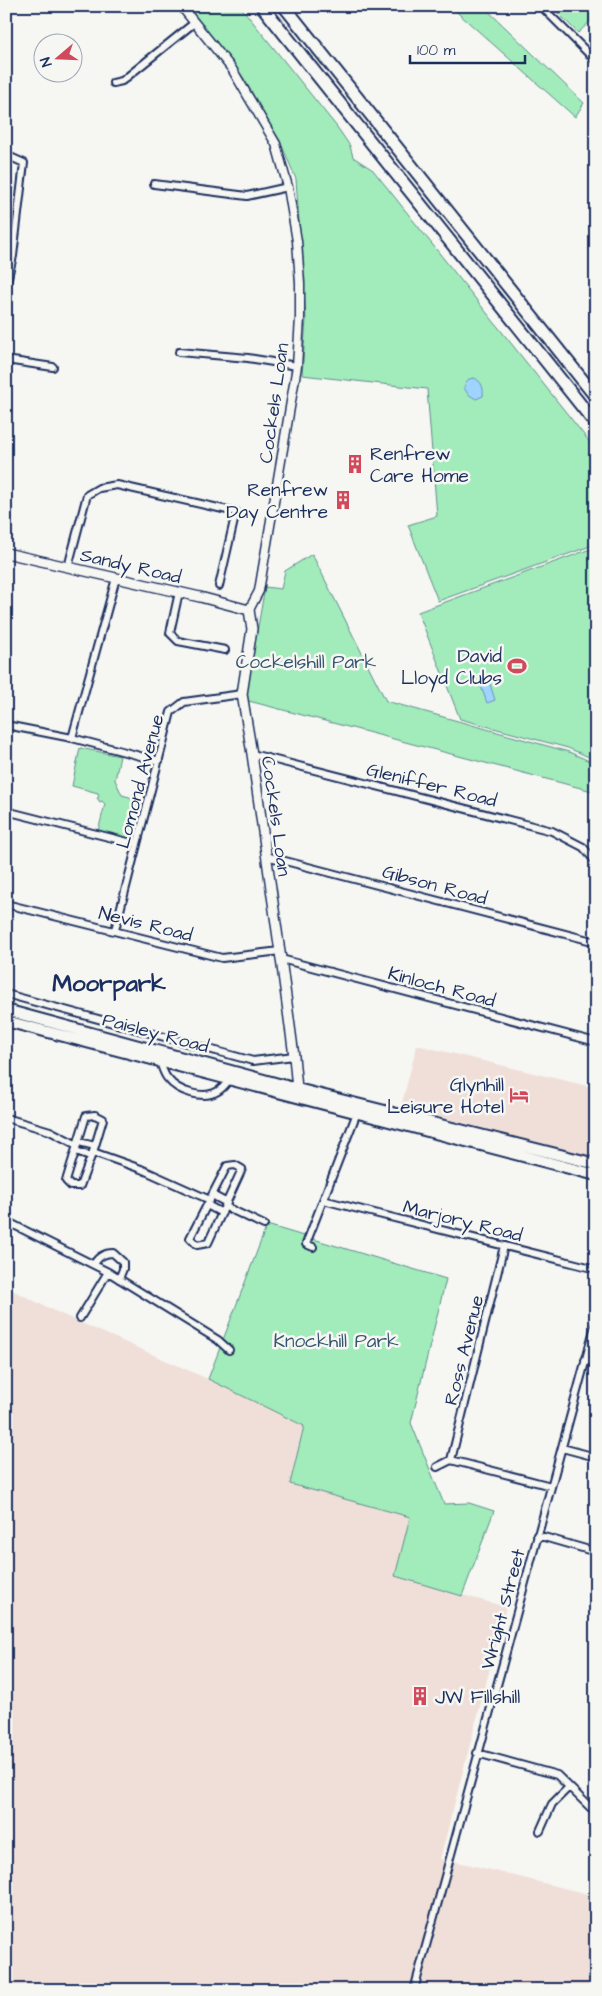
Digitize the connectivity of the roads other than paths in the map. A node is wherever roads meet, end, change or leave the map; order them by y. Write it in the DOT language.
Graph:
graph roads {
  1 [pos="181,6"];
  2 [pos="262,6"];
  3 [pos="284,6"];
  4 [pos="541,6"];
  5 [pos="194,23"];
  6 [pos="596,61"];
  7 [pos="113,82"];
  8 [pos="6,155"];
  9 [pos="154,184"];
  10 [pos="288,186"];
  11 [pos="7,282"];
  12 [pos="179,352"];
  13 [pos="6,360"];
  14 [pos="297,366"];
  15 [pos="53,367"];
  16 [pos="596,397"];
  17 [pos="596,424"];
  18 [pos="6,553"];
  19 [pos="68,567"];
  20 [pos="116,578"];
  21 [pos="219,586"];
  22 [pos="179,592"];
  23 [pos="249,610"];
  24 [pos="225,650"];
  25 [pos="242,694"];
  26 [pos="6,725"];
  27 [pos="72,738"];
  28 [pos="252,754"];
  29 [pos="159,761"];
  30 [pos="6,811"];
  31 [pos="136,844"];
  32 [pos="266,856"];
  33 [pos="596,862"];
  34 [pos="6,904"];
  35 [pos="116,930"];
  36 [pos="596,942"];
  37 [pos="280,955"];
  38 [pos="6,994"];
  39 [pos="6,1010"];
  40 [pos="6,1021"];
  41 [pos="596,1042"];
  42 [pos="294,1056"];
  43 [pos="160,1062"];
  44 [pos="229,1080"];
  45 [pos="296,1093"];
  46 [pos="359,1109"];
  47 [pos="6,1118"];
  48 [pos="77,1146"];
  49 [pos="93,1151"];
  50 [pos="596,1164"];
  51 [pos="596,1176"];
  52 [pos="210,1200"];
  53 [pos="323,1200"];
  54 [pos="225,1207"];
  55 [pos="6,1221"];
  56 [pos="264,1225"];
  57 [pos="504,1246"];
  58 [pos="313,1247"];
  59 [pos="94,1264"];
  60 [pos="596,1269"];
  61 [pos="108,1272"];
  62 [pos="119,1279"];
  63 [pos="80,1318"];
  64 [pos="596,1322"];
  65 [pos="229,1350"];
  66 [pos="585,1360"];
  67 [pos="596,1363"];
  68 [pos="562,1448"];
  69 [pos="596,1457"];
  70 [pos="451,1460"];
  71 [pos="437,1467"];
  72 [pos="551,1486"];
  73 [pos="537,1535"];
  74 [pos="596,1552"];
  75 [pos="477,1753"];
  76 [pos="569,1787"];
  77 [pos="596,1813"];
  78 [pos="540,1831"];
  79 [pos="414,1990"];
  1 -- 5 [label="street, Cockels Loan"];
  2 -- 17 [label="highway"];
  3 -- 16 [label="highway"];
  4 -- 6 [label="street"];
  5 -- 7 [label="street"];
  5 -- 10 [label="street, Cockels Loan"];
  8 -- 11 [label="street"];
  9 -- 10 [label="street"];
  10 -- 14 [label="street, Cockels Loan"];
  12 -- 14 [label="street"];
  13 -- 15 [label="street"];
  14 -- 23 [label="street, Cockels Loan"];
  18 -- 19 [label="main road, Sandy Road"];
  19 -- 20 [label="main road, Sandy Road"];
  19 -- 21 [label="street"];
  20 -- 22 [label="main road, Sandy Road"];
  20 -- 27 [label="street"];
  22 -- 23 [label="main road, Sandy Road"];
  22 -- 24 [label="street"];
  23 -- 25 [label="main road, Cockels Loan"];
  25 -- 28 [label="main road, Cockels Loan"];
  25 -- 29 [label="street, Lomond Avenue"];
  26 -- 27 [label="street"];
  27 -- 29 [label="street"];
  28 -- 32 [label="main road, Cockels Loan"];
  28 -- 33 [label="street, Gleniffer Road"];
  29 -- 31 [label="street, Lomond Avenue"];
  30 -- 31 [label="street"];
  31 -- 35 [label="street, Lomond Avenue"];
  32 -- 36 [label="street, Gibson Road"];
  32 -- 37 [label="main road, Cockels Loan"];
  34 -- 35 [label="street, Nevis Road"];
  35 -- 37 [label="street, Nevis Road"];
  37 -- 41 [label="street, Kinloch Road"];
  37 -- 42 [label="main road, Cockels Loan"];
  38 -- 42 [label="street, Paisley Road"];
  39 -- 45 [label="main road, Paisley Road"];
  40 -- 43 [label="main road, Paisley Road"];
  42 -- 45 [label="main road, Cockels Loan"];
  43 -- 44 [label="main road, Paisley Road"];
  43 -- 44 [label="street"];
  44 -- 45 [label="main road, Paisley Road"];
  45 -- 46 [label="main road"];
  46 -- 50 [label="main road"];
  46 -- 51 [label="main road"];
  46 -- 53 [label="street"];
  47 -- 48 [label="street"];
  48 -- 49 [label="street"];
  48 -- 49 [label="street"];
  48 -- 49 [label="street"];
  48 -- 49 [label="street"];
  49 -- 52 [label="street"];
  52 -- 54 [label="street"];
  52 -- 54 [label="street"];
  52 -- 54 [label="street"];
  52 -- 54 [label="street"];
  53 -- 57 [label="street, Marjory Road"];
  53 -- 58 [label="street"];
  54 -- 56 [label="street"];
  55 -- 59 [label="street"];
  57 -- 60 [label="street, Marjory Road"];
  57 -- 70 [label="street, Ross Avenue"];
  59 -- 61 [label="street"];
  59 -- 62 [label="street"];
  61 -- 62 [label="street"];
  61 -- 63 [label="street"];
  62 -- 65 [label="street"];
  64 -- 66 [label="street, Wright Street"];
  66 -- 67 [label="street"];
  66 -- 68 [label="street, Wright Street"];
  68 -- 69 [label="street"];
  68 -- 72 [label="street, Wright Street"];
  70 -- 71 [label="street"];
  70 -- 72 [label="street"];
  72 -- 73 [label="street, Wright Street"];
  73 -- 74 [label="street"];
  73 -- 75 [label="street, Wright Street"];
  75 -- 76 [label="street"];
  75 -- 79 [label="street, Wright Street"];
  76 -- 77 [label="street"];
  76 -- 78 [label="street"];
}
